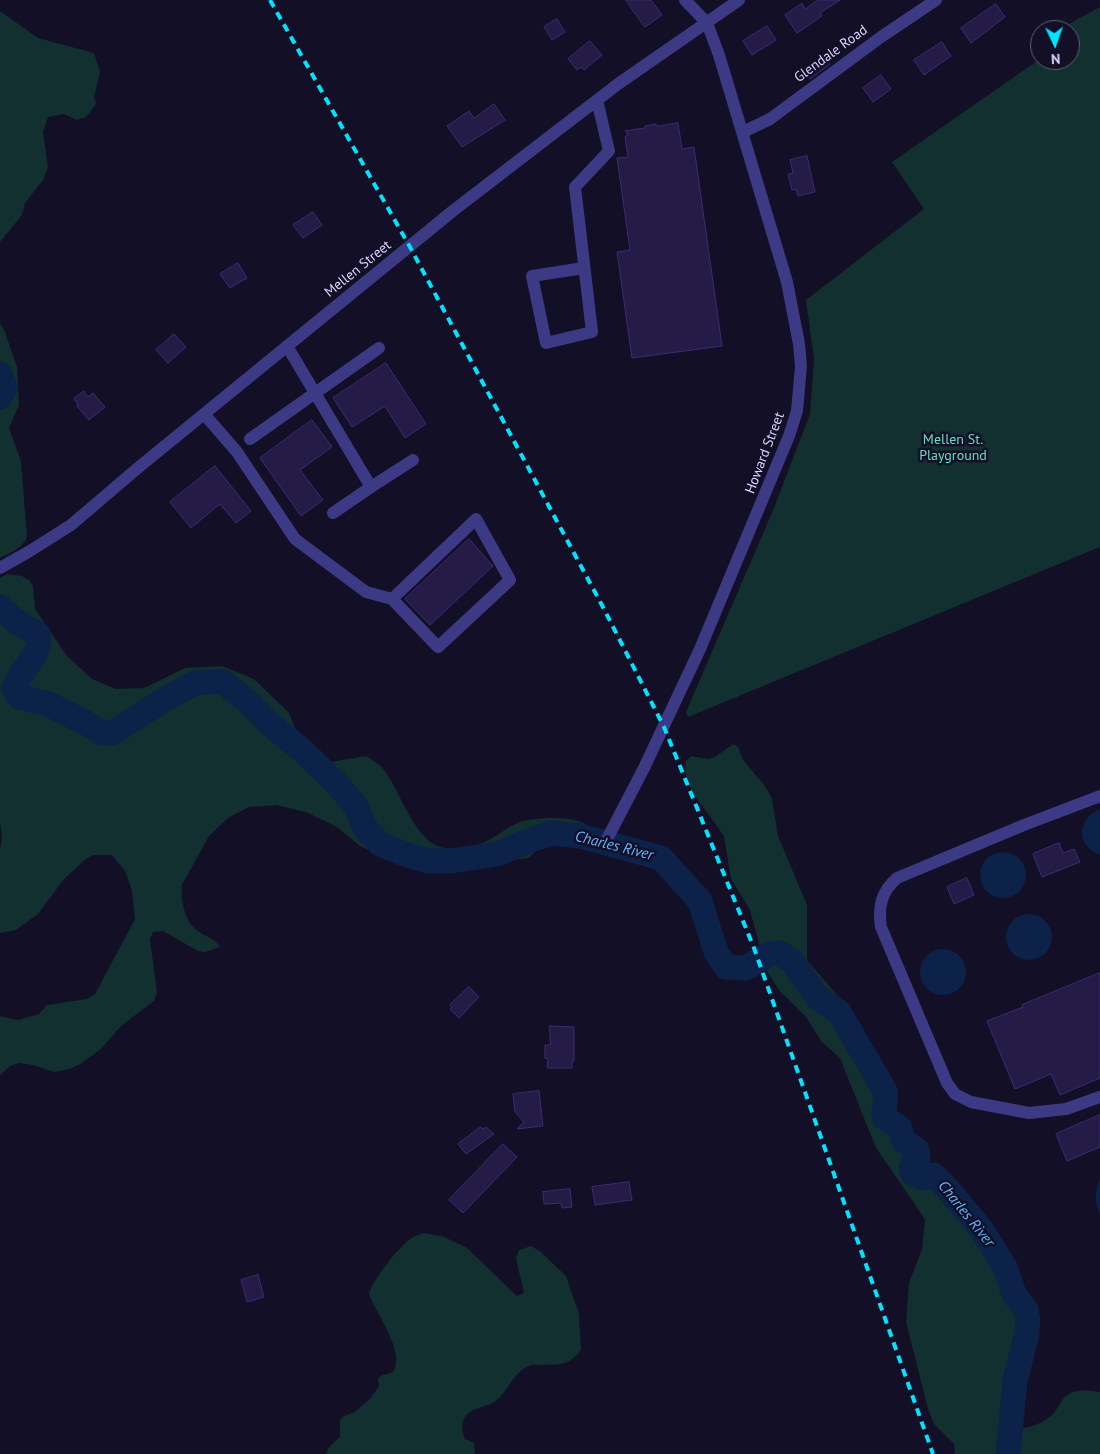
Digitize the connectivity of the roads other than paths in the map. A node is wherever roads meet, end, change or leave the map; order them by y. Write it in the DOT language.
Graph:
graph roads {
  1 [pos="685,0"];
  2 [pos="739,0"];
  3 [pos="936,0"];
  4 [pos="707,22"];
  5 [pos="598,100"];
  6 [pos="744,132"];
  7 [pos="584,268"];
  8 [pos="287,346"];
  9 [pos="379,348"];
  10 [pos="314,392"];
  11 [pos="204,414"];
  12 [pos="250,438"];
  13 [pos="413,460"];
  14 [pos="371,487"];
  15 [pos="333,513"];
  16 [pos="0,568"];
  17 [pos="392,599"];
  18 [pos="1100,796"];
  19 [pos="605,843"];
  20 [pos="1100,1097"];
  1 -- 4 [label="street"];
  2 -- 4 [label="street, Mellen Street"];
  3 -- 6 [label="street, Glendale Road"];
  4 -- 5 [label="street, Mellen Street"];
  4 -- 6 [label="street, Howard Street"];
  5 -- 7 [label="street"];
  5 -- 8 [label="street, Mellen Street"];
  6 -- 19 [label="street, Howard Street"];
  7 -- 7 [label="street"];
  8 -- 10 [label="street"];
  8 -- 11 [label="street, Mellen Street"];
  9 -- 10 [label="street"];
  10 -- 12 [label="street"];
  10 -- 14 [label="street"];
  11 -- 16 [label="street, Mellen Street"];
  11 -- 17 [label="street"];
  13 -- 14 [label="street"];
  14 -- 15 [label="street"];
  17 -- 17 [label="street"];
  18 -- 20 [label="street"];
}
